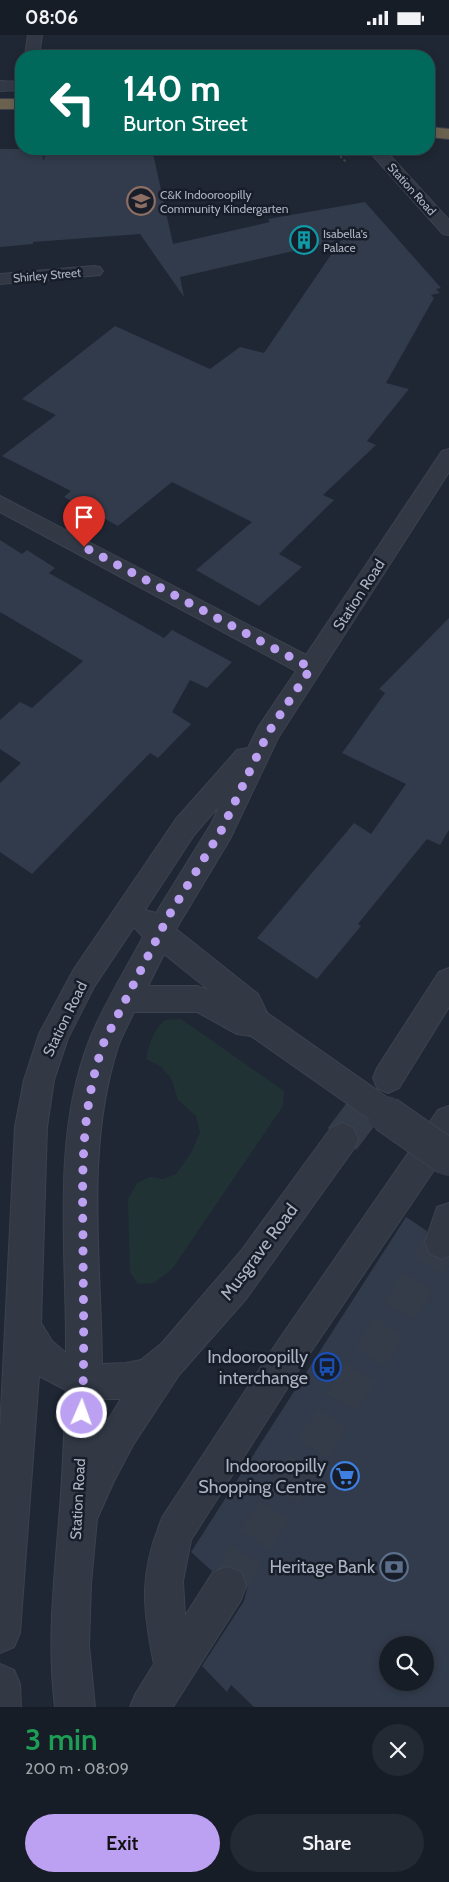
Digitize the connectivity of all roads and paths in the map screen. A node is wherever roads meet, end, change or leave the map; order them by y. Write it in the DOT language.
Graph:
graph roads {
  1 [pos="35,35"];
  2 [pos="33,50"];
  3 [pos="0,86"];
  4 [pos="15,86"];
  5 [pos="435,133"];
  6 [pos="449,134"];
  7 [pos="338,155"];
  8 [pos="380,155"];
  9 [pos="346,162"];
  10 [pos="449,230"];
  11 [pos="94,271"];
  12 [pos="0,279"];
  13 [pos="449,456"];
  14 [pos="0,503"];
  15 [pos="311,668"];
  16 [pos="268,733"];
  17 [pos="130,908"];
  18 [pos="159,933"];
  19 [pos="449,987"];
  20 [pos="126,999"];
  21 [pos="223,999"];
  22 [pos="388,1078"];
  23 [pos="449,1121"];
  24 [pos="342,1139"];
  25 [pos="449,1158"];
  26 [pos="24,1326"];
  27 [pos="170,1360"];
  28 [pos="84,1378"];
  29 [pos="76,1541"];
  30 [pos="3,1570"];
  31 [pos="228,1585"];
  32 [pos="0,1633"];
  33 [pos="175,1668"];
  34 [pos="0,1683"];
  35 [pos="1,1707"];
  36 [pos="75,1707"];
  37 [pos="150,1707"];
  1 -- 2 [label="street"];
  3 -- 4 [label="street"];
  5 -- 6 [label="highway"];
  7 -- 9 [label="path"];
  8 -- 10 [label="street, Station Road"];
  11 -- 12 [label="street, Shirley Street"];
  13 -- 15 [label="street, Station Road"];
  14 -- 15 [label="street"];
  15 -- 16 [label="street, Station Road"];
  16 -- 17 [label="street, Station Road"];
  16 -- 18 [label="street, Station Road"];
  17 -- 18 [label="street"];
  17 -- 26 [label="street, Station Road"];
  18 -- 20 [label="street, Station Road"];
  18 -- 21 [label="street"];
  19 -- 22 [label="street"];
  20 -- 21 [label="street"];
  20 -- 28 [label="street, Station Road"];
  21 -- 25 [label="street, bridge"];
  23 -- 33 [label="street"];
  24 -- 27 [label="street, Musgrave Road"];
  26 -- 28 [label="street, Musgrave Road"];
  26 -- 30 [label="street, Station Road"];
  27 -- 28 [label="street, Musgrave Road"];
  27 -- 29 [label="street, Musgrave Road"];
  28 -- 29 [label="street, Station Road"];
  29 -- 36 [label="street, Station Road"];
  30 -- 32 [label="street, Station Road"];
  31 -- 33 [label="street"];
  33 -- 37 [label="street"];
  34 -- 35 [label="street"];
}
